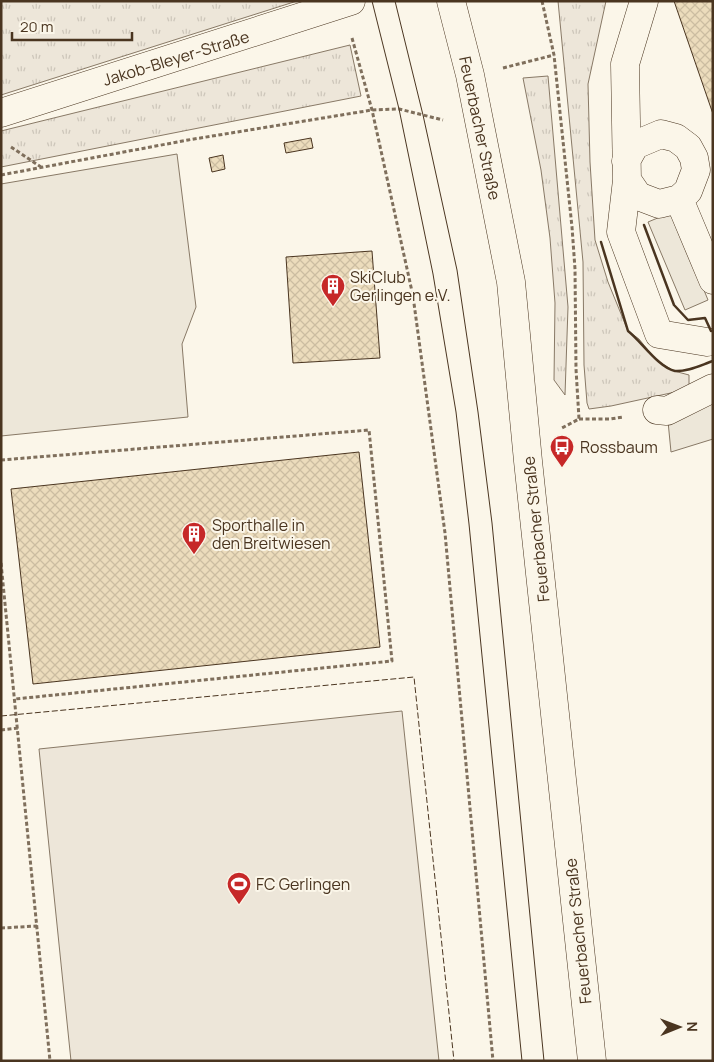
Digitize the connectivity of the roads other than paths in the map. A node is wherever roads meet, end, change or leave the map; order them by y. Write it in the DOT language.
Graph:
graph roads {
  1 [pos="451,1"];
  2 [pos="644,1"];
  3 [pos="346,3"];
  4 [pos="1,113"];
  5 [pos="703,155"];
  6 [pos="627,171"];
  7 [pos="680,199"];
  8 [pos="713,280"];
  9 [pos="707,342"];
  10 [pos="713,388"];
  11 [pos="657,410"];
  12 [pos="592,1061"];
  1 -- 12 [label="main road, Feuerbacher Straße"];
  2 -- 6 [label="main road"];
  3 -- 4 [label="main road, Jakob-Bleyer-Straße"];
  5 -- 6 [label="main road"];
  5 -- 7 [label="main road"];
  6 -- 7 [label="main road"];
  6 -- 9 [label="main road"];
  7 -- 8 [label="main road"];
  10 -- 11 [label="main road"];
}
